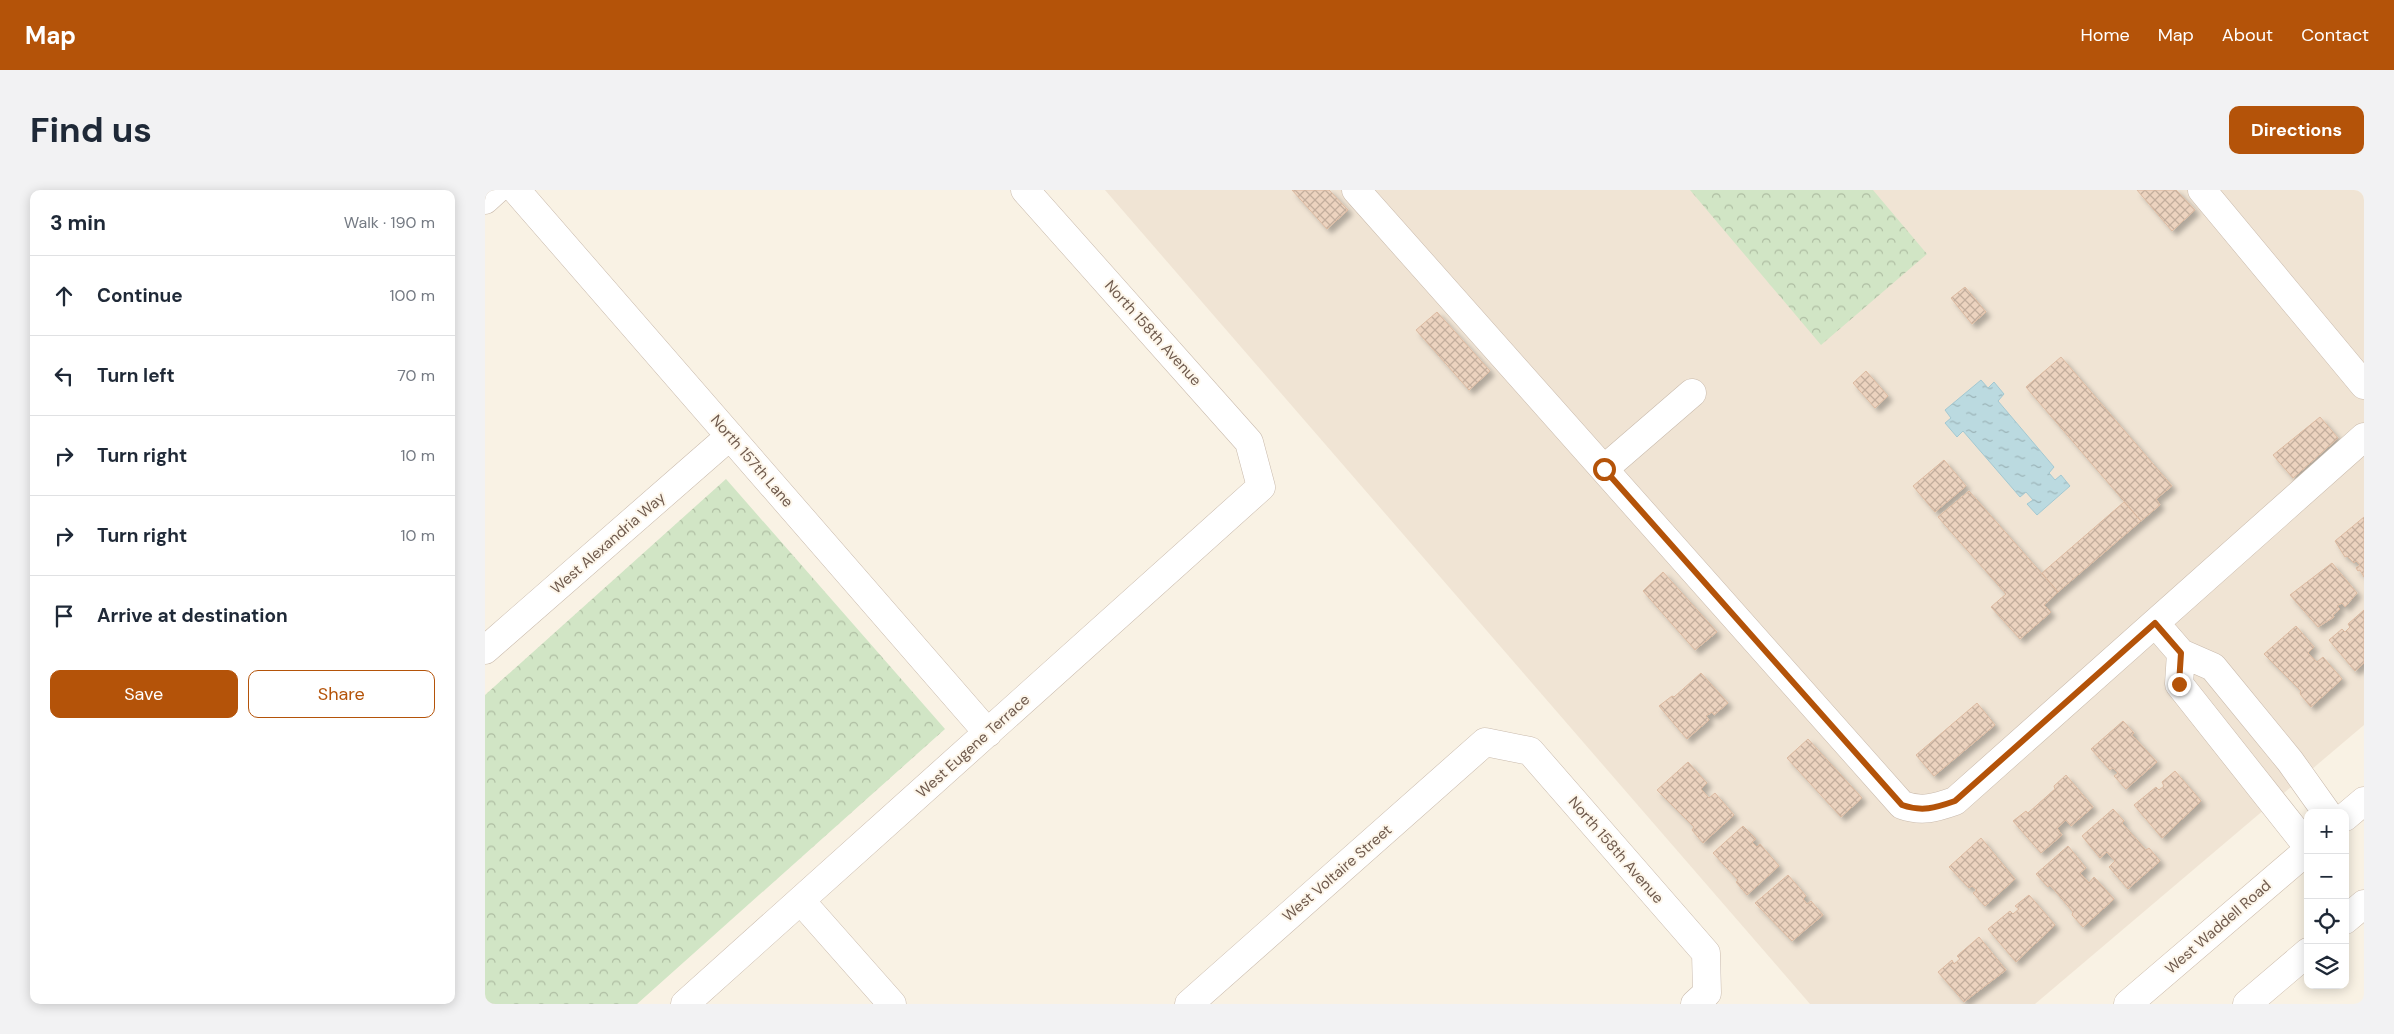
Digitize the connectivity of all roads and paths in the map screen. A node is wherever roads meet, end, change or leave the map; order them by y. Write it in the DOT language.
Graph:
graph roads {
  1 [pos="496,190"];
  2 [pos="516,190"];
  3 [pos="1025,190"];
  4 [pos="1356,190"];
  5 [pos="2202,190"];
  6 [pos="485,200"];
  7 [pos="2364,385"];
  8 [pos="1692,394"];
  9 [pos="730,436"];
  10 [pos="2364,437"];
  11 [pos="1604,469"];
  12 [pos="1261,487"];
  13 [pos="2155,623"];
  14 [pos="485,650"];
  15 [pos="2181,653"];
  16 [pos="988,733"];
  17 [pos="1485,742"];
  18 [pos="2364,801"];
  19 [pos="2324,809"];
  20 [pos="2349,814"];
  21 [pos="2304,843"];
  22 [pos="2304,851"];
  23 [pos="801,902"];
  24 [pos="2364,904"];
  25 [pos="2349,917"];
  26 [pos="2304,955"];
  27 [pos="1701,999"];
  28 [pos="685,1004"];
  29 [pos="892,1004"];
  30 [pos="1189,1004"];
  31 [pos="2128,1004"];
  32 [pos="2247,1004"];
  1 -- 6 [label="street"];
  2 -- 9 [label="street, North 157th Lane"];
  3 -- 12 [label="street, North 158th Avenue"];
  4 -- 11 [label="street"];
  5 -- 7 [label="street"];
  8 -- 11 [label="street"];
  9 -- 14 [label="street, West Alexandria Way"];
  9 -- 16 [label="street, North 157th Lane"];
  10 -- 13 [label="street"];
  11 -- 13 [label="street"];
  12 -- 16 [label="street, West Eugene Terrace"];
  13 -- 15 [label="street"];
  15 -- 19 [label="street"];
  15 -- 21 [label="street"];
  16 -- 23 [label="street, West Eugene Terrace"];
  17 -- 27 [label="street, North 158th Avenue"];
  17 -- 30 [label="street, West Voltaire Street"];
  18 -- 20 [label="street"];
  22 -- 31 [label="street, West Waddell Road"];
  23 -- 28 [label="street, West Eugene Terrace"];
  23 -- 29 [label="street"];
  24 -- 25 [label="street"];
  26 -- 32 [label="street"];
}
